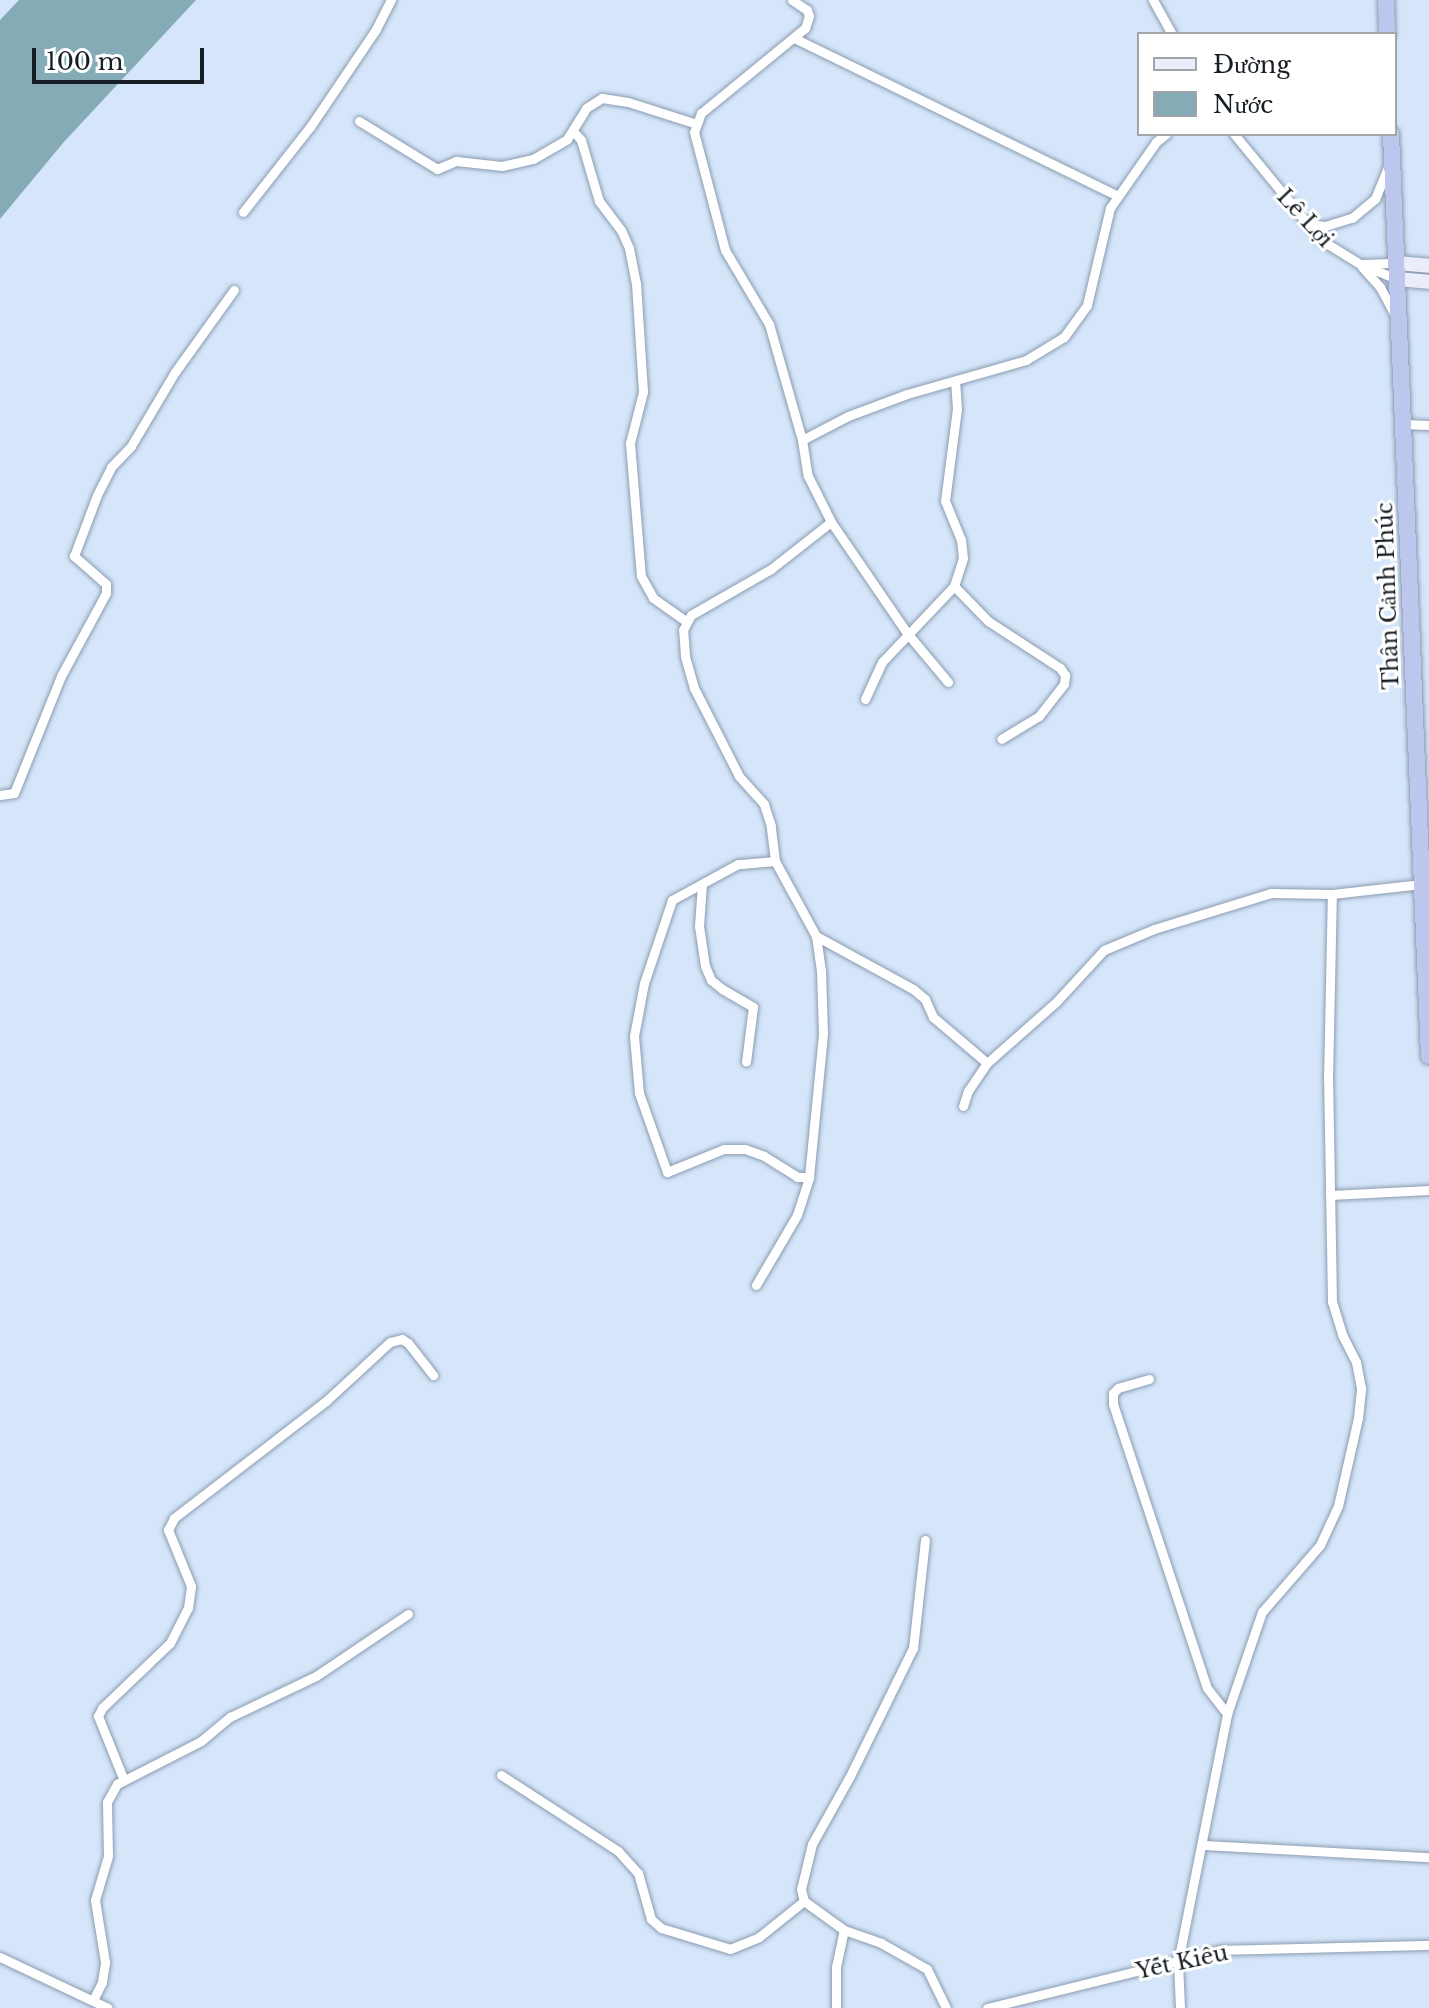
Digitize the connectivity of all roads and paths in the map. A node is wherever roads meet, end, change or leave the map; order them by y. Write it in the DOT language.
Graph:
graph roads {
  1 [pos="391,0"];
  2 [pos="792,0"];
  3 [pos="1153,0"];
  4 [pos="1386,0"];
  5 [pos="1171,32"];
  6 [pos="1387,32"];
  7 [pos="796,39"];
  8 [pos="359,121"];
  9 [pos="694,123"];
  10 [pos="573,131"];
  11 [pos="1164,136"];
  12 [pos="1236,136"];
  13 [pos="1391,136"];
  14 [pos="1392,157"];
  15 [pos="1118,196"];
  16 [pos="243,212"];
  17 [pos="1309,224"];
  18 [pos="1360,264"];
  19 [pos="1429,266"];
  20 [pos="1397,271"];
  21 [pos="1429,282"];
  22 [pos="234,290"];
  23 [pos="1399,322"];
  24 [pos="955,382"];
  25 [pos="1403,424"];
  26 [pos="1429,425"];
  27 [pos="802,440"];
  28 [pos="831,522"];
  29 [pos="954,586"];
  30 [pos="685,620"];
  31 [pos="907,633"];
  32 [pos="948,682"];
  33 [pos="865,699"];
  34 [pos="1001,739"];
  35 [pos="0,795"];
  36 [pos="775,861"];
  37 [pos="702,884"];
  38 [pos="1421,884"];
  39 [pos="1332,894"];
  40 [pos="816,936"];
  41 [pos="1429,1056"];
  42 [pos="746,1062"];
  43 [pos="987,1063"];
  44 [pos="963,1106"];
  45 [pos="809,1177"];
  46 [pos="1429,1190"];
  47 [pos="1330,1195"];
  48 [pos="756,1285"];
  49 [pos="433,1375"];
  50 [pos="1149,1379"];
  51 [pos="925,1540"];
  52 [pos="408,1614"];
  53 [pos="1227,1714"];
  54 [pos="501,1775"];
  55 [pos="123,1778"];
  56 [pos="1204,1845"];
  57 [pos="1429,1857"];
  58 [pos="804,1901"];
  59 [pos="844,1930"];
  60 [pos="1429,1945"];
  61 [pos="0,1957"];
  62 [pos="1178,1962"];
  63 [pos="93,2000"];
  64 [pos="108,2008"];
  65 [pos="836,2008"];
  66 [pos="946,2008"];
  67 [pos="987,2008"];
  68 [pos="1180,2008"];
  1 -- 16 [label="street"];
  2 -- 7 [label="street"];
  3 -- 5 [label="street"];
  4 -- 6 [label="highway"];
  7 -- 9 [label="street"];
  7 -- 15 [label="street"];
  8 -- 10 [label="street"];
  9 -- 10 [label="street"];
  9 -- 27 [label="street"];
  10 -- 30 [label="street"];
  11 -- 15 [label="street"];
  12 -- 17 [label="street, Lê Lợi"];
  13 -- 14 [label="highway, Thân Cảnh Phúc"];
  14 -- 17 [label="street"];
  14 -- 20 [label="highway, Thân Cảnh Phúc"];
  15 -- 24 [label="street"];
  17 -- 18 [label="street, Lê Lợi"];
  18 -- 20 [label="street"];
  18 -- 20 [label="street"];
  18 -- 23 [label="street"];
  19 -- 20 [label="main road"];
  20 -- 21 [label="main road"];
  20 -- 23 [label="highway, Thân Cảnh Phúc"];
  22 -- 35 [label="street"];
  23 -- 25 [label="highway, Thân Cảnh Phúc"];
  24 -- 27 [label="street"];
  24 -- 29 [label="street"];
  25 -- 26 [label="street"];
  25 -- 38 [label="highway, Thân Cảnh Phúc"];
  27 -- 28 [label="street"];
  28 -- 30 [label="street"];
  28 -- 31 [label="street"];
  29 -- 31 [label="street"];
  29 -- 34 [label="street"];
  30 -- 36 [label="street"];
  31 -- 32 [label="street"];
  31 -- 33 [label="street"];
  36 -- 37 [label="street"];
  36 -- 40 [label="street"];
  37 -- 42 [label="street"];
  37 -- 45 [label="street"];
  38 -- 39 [label="street"];
  38 -- 41 [label="highway, Thân Cảnh Phúc"];
  39 -- 43 [label="street"];
  39 -- 47 [label="street"];
  40 -- 43 [label="street"];
  40 -- 45 [label="street"];
  43 -- 44 [label="street"];
  45 -- 48 [label="street"];
  46 -- 47 [label="street"];
  47 -- 53 [label="street"];
  49 -- 55 [label="street"];
  50 -- 53 [label="street"];
  51 -- 58 [label="street"];
  52 -- 55 [label="street"];
  53 -- 56 [label="street"];
  54 -- 58 [label="street"];
  55 -- 63 [label="street"];
  56 -- 57 [label="street"];
  56 -- 62 [label="street"];
  58 -- 59 [label="street"];
  59 -- 65 [label="street"];
  59 -- 66 [label="street"];
  60 -- 62 [label="street, Yết Kiêu"];
  61 -- 63 [label="street"];
  62 -- 67 [label="street, Yết Kiêu"];
  62 -- 68 [label="street"];
  63 -- 64 [label="street"];
}
